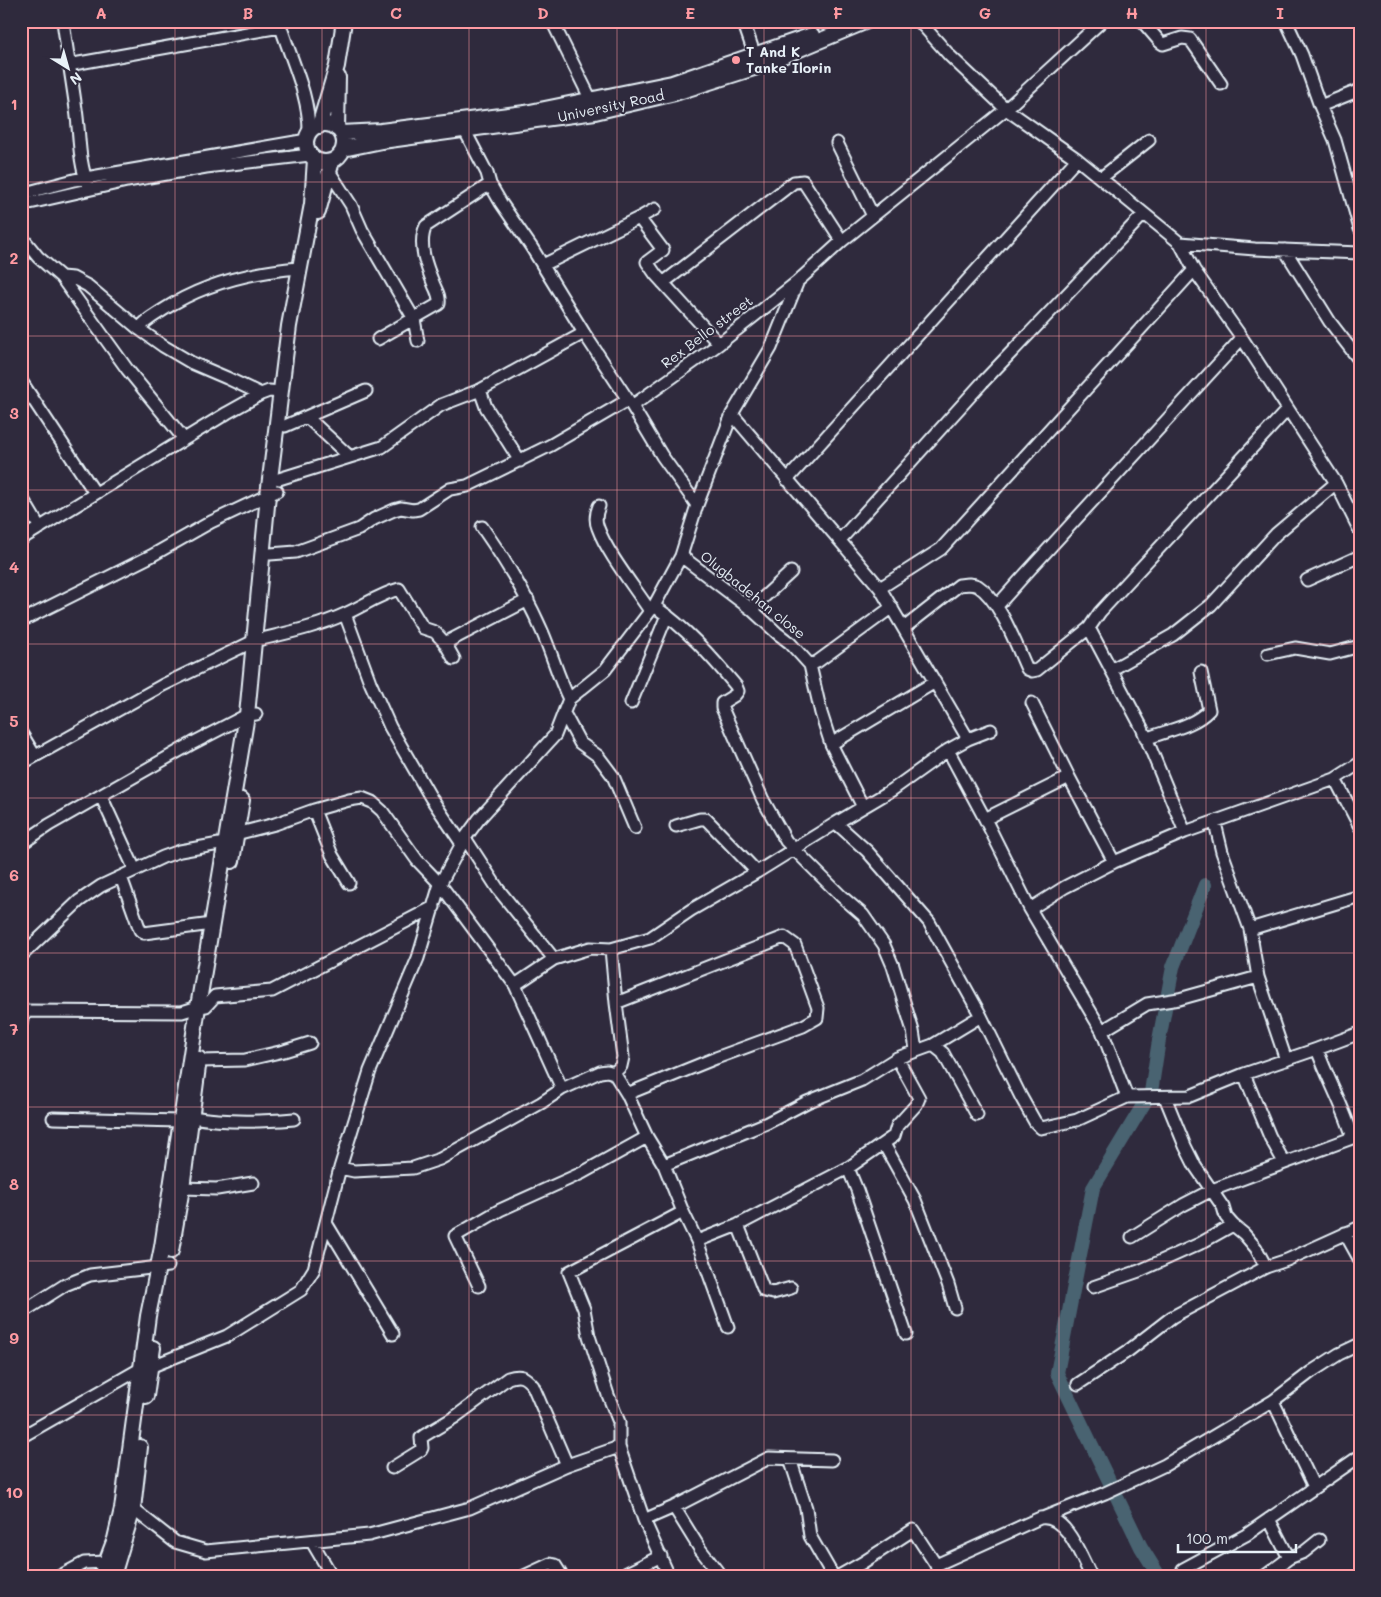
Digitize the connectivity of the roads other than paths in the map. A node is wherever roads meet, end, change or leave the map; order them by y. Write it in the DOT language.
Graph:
graph roads {
  1 [pos="63,21"];
  2 [pos="344,21"];
  3 [pos="552,21"];
  4 [pos="743,21"];
  5 [pos="845,21"];
  6 [pos="867,21"];
  7 [pos="919,21"];
  8 [pos="1102,21"];
  9 [pos="1142,21"];
  10 [pos="1286,21"];
  11 [pos="280,24"];
  12 [pos="755,56"];
  13 [pos="68,65"];
  14 [pos="337,66"];
  15 [pos="1222,84"];
  16 [pos="1360,90"];
  17 [pos="591,100"];
  18 [pos="1320,106"];
  19 [pos="1006,109"];
  20 [pos="465,130"];
  21 [pos="339,131"];
  22 [pos="311,133"];
  23 [pos="1149,140"];
  24 [pos="836,143"];
  25 [pos="343,148"];
  26 [pos="313,157"];
  27 [pos="1078,159"];
  28 [pos="330,166"];
  29 [pos="85,178"];
  30 [pos="1101,178"];
  31 [pos="490,184"];
  32 [pos="90,189"];
  33 [pos="21,194"];
  34 [pos="21,205"];
  35 [pos="655,209"];
  36 [pos="1143,214"];
  37 [pos="873,216"];
  38 [pos="639,218"];
  39 [pos="1360,229"];
  40 [pos="21,236"];
  41 [pos="842,241"];
  42 [pos="1180,243"];
  43 [pos="1285,250"];
  44 [pos="1360,253"];
  45 [pos="543,265"];
  46 [pos="299,268"];
  47 [pos="1194,270"];
  48 [pos="61,277"];
  49 [pos="798,281"];
  50 [pos="663,283"];
  51 [pos="414,319"];
  52 [pos="139,329"];
  53 [pos="584,333"];
  54 [pos="1242,338"];
  55 [pos="378,339"];
  56 [pos="418,341"];
  57 [pos="719,344"];
  58 [pos="1360,362"];
  59 [pos="21,381"];
  60 [pos="480,390"];
  61 [pos="281,392"];
  62 [pos="366,392"];
  63 [pos="261,394"];
  64 [pos="630,403"];
  65 [pos="1288,410"];
  66 [pos="732,414"];
  67 [pos="308,418"];
  68 [pos="285,426"];
  69 [pos="184,439"];
  70 [pos="350,457"];
  71 [pos="520,461"];
  72 [pos="787,480"];
  73 [pos="1336,483"];
  74 [pos="275,488"];
  75 [pos="95,493"];
  76 [pos="21,496"];
  77 [pos="697,505"];
  78 [pos="599,506"];
  79 [pos="482,527"];
  80 [pos="40,528"];
  81 [pos="1360,531"];
  82 [pos="21,539"];
  83 [pos="840,540"];
  84 [pos="270,554"];
  85 [pos="681,556"];
  86 [pos="1360,556"];
  87 [pos="791,572"];
  88 [pos="1307,580"];
  89 [pos="880,588"];
  90 [pos="528,600"];
  91 [pos="997,606"];
  92 [pos="892,607"];
  93 [pos="652,609"];
  94 [pos="751,609"];
  95 [pos="345,614"];
  96 [pos="667,616"];
  97 [pos="21,620"];
  98 [pos="904,628"];
  99 [pos="1089,628"];
  100 [pos="258,640"];
  101 [pos="444,643"];
  102 [pos="1360,646"];
  103 [pos="1268,654"];
  104 [pos="454,660"];
  105 [pos="810,665"];
  106 [pos="1111,670"];
  107 [pos="1201,672"];
  108 [pos="935,682"];
  109 [pos="569,699"];
  110 [pos="631,703"];
  111 [pos="1032,703"];
  112 [pos="252,715"];
  113 [pos="563,715"];
  114 [pos="991,730"];
  115 [pos="21,733"];
  116 [pos="968,739"];
  117 [pos="1146,739"];
  118 [pos="830,744"];
  119 [pos="948,750"];
  120 [pos="35,756"];
  121 [pos="1360,763"];
  122 [pos="21,764"];
  123 [pos="1069,777"];
  124 [pos="1335,779"];
  125 [pos="101,796"];
  126 [pos="863,807"];
  127 [pos="314,810"];
  128 [pos="985,819"];
  129 [pos="836,823"];
  130 [pos="1216,823"];
  131 [pos="676,826"];
  132 [pos="1360,827"];
  133 [pos="635,828"];
  134 [pos="1185,832"];
  135 [pos="231,838"];
  136 [pos="464,841"];
  137 [pos="21,844"];
  138 [pos="793,850"];
  139 [pos="1114,862"];
  140 [pos="134,870"];
  141 [pos="757,872"];
  142 [pos="121,877"];
  143 [pos="349,883"];
  144 [pos="440,884"];
  145 [pos="1360,896"];
  146 [pos="434,907"];
  147 [pos="1030,909"];
  148 [pos="212,924"];
  149 [pos="1250,929"];
  150 [pos="610,949"];
  151 [pos="21,956"];
  152 [pos="554,959"];
  153 [pos="1258,977"];
  154 [pos="515,985"];
  155 [pos="616,1003"];
  156 [pos="202,1006"];
  157 [pos="22,1011"];
  158 [pos="981,1016"];
  159 [pos="21,1024"];
  160 [pos="1102,1031"];
  161 [pos="1360,1033"];
  162 [pos="310,1043"];
  163 [pos="933,1045"];
  164 [pos="1317,1049"];
  165 [pos="916,1050"];
  166 [pos="897,1058"];
  167 [pos="1286,1060"];
  168 [pos="199,1061"];
  169 [pos="614,1072"];
  170 [pos="1244,1074"];
  171 [pos="562,1089"];
  172 [pos="627,1094"];
  173 [pos="1127,1097"];
  174 [pos="1166,1098"];
  175 [pos="977,1115"];
  176 [pos="53,1118"];
  177 [pos="186,1119"];
  178 [pos="294,1119"];
  179 [pos="647,1137"];
  180 [pos="1356,1137"];
  181 [pos="884,1144"];
  182 [pos="1284,1162"];
  183 [pos="664,1165"];
  184 [pos="340,1168"];
  185 [pos="848,1168"];
  186 [pos="253,1183"];
  187 [pos="182,1188"];
  188 [pos="1212,1190"];
  189 [pos="683,1212"];
  190 [pos="326,1223"];
  191 [pos="738,1225"];
  192 [pos="1233,1225"];
  193 [pos="1360,1227"];
  194 [pos="1345,1233"];
  195 [pos="1132,1237"];
  196 [pos="697,1241"];
  197 [pos="1360,1260"];
  198 [pos="163,1266"];
  199 [pos="1266,1267"];
  200 [pos="479,1286"];
  201 [pos="1093,1287"];
  202 [pos="791,1288"];
  203 [pos="956,1308"];
  204 [pos="23,1309"];
  205 [pos="728,1327"];
  206 [pos="392,1334"];
  207 [pos="906,1334"];
  208 [pos="1360,1344"];
  209 [pos="145,1368"];
  210 [pos="1078,1384"];
  211 [pos="1273,1401"];
  212 [pos="21,1438"];
  213 [pos="619,1447"];
  214 [pos="1360,1456"];
  215 [pos="790,1459"];
  216 [pos="832,1460"];
  217 [pos="567,1465"];
  218 [pos="392,1468"];
  219 [pos="1314,1487"];
  220 [pos="674,1506"];
  221 [pos="133,1508"];
  222 [pos="1045,1517"];
  223 [pos="1269,1519"];
  224 [pos="644,1520"];
  225 [pos="1319,1540"];
  226 [pos="312,1542"];
  227 [pos="661,1556"];
  228 [pos="1289,1558"];
  229 [pos="106,1562"];
  230 [pos="1183,1569"];
  231 [pos="937,1570"];
  232 [pos="60,1576"];
  233 [pos="101,1576"];
  234 [pos="113,1576"];
  235 [pos="332,1576"];
  236 [pos="524,1576"];
  237 [pos="562,1576"];
  238 [pos="621,1576"];
  239 [pos="669,1576"];
  240 [pos="721,1576"];
  241 [pos="833,1576"];
  242 [pos="839,1576"];
  243 [pos="1091,1576"];
  244 [pos="1265,1576"];
  1 -- 13 [label="street"];
  2 -- 14 [label="main road"];
  3 -- 17 [label="street"];
  4 -- 12 [label="street"];
  5 -- 12 [label="main road, University Road"];
  6 -- 20 [label="main road, University Road"];
  7 -- 19 [label="street"];
  8 -- 19 [label="street, Rex Bello street"];
  9 -- 15 [label="street"];
  10 -- 18 [label="street"];
  11 -- 13 [label="street"];
  11 -- 22 [label="street"];
  12 -- 17 [label="main road, University Road"];
  13 -- 29 [label="street"];
  14 -- 21 [label="main road"];
  14 -- 22 [label="main road"];
  16 -- 18 [label="street"];
  17 -- 21 [label="main road, University Road"];
  18 -- 39 [label="street"];
  19 -- 27 [label="street"];
  19 -- 37 [label="street, Rex Bello street"];
  20 -- 25 [label="main road, University Road"];
  20 -- 31 [label="street"];
  21 -- 22 [label="main road"];
  21 -- 25 [label="main road"];
  22 -- 26 [label="main road"];
  22 -- 29 [label="street"];
  23 -- 30 [label="street"];
  24 -- 37 [label="street"];
  25 -- 28 [label="main road"];
  26 -- 28 [label="main road"];
  26 -- 32 [label="street"];
  26 -- 46 [label="main road"];
  27 -- 30 [label="street"];
  27 -- 72 [label="street"];
  28 -- 51 [label="street"];
  28 -- 68 [label="main road"];
  29 -- 32 [label="street"];
  29 -- 33 [label="street"];
  30 -- 36 [label="street"];
  31 -- 45 [label="street"];
  31 -- 51 [label="street"];
  32 -- 34 [label="street"];
  35 -- 38 [label="street"];
  36 -- 42 [label="street"];
  36 -- 83 [label="street"];
  37 -- 41 [label="street, Rex Bello street"];
  38 -- 45 [label="street"];
  38 -- 50 [label="street"];
  40 -- 48 [label="street"];
  41 -- 49 [label="street, Rex Bello street"];
  41 -- 50 [label="street"];
  42 -- 43 [label="street"];
  42 -- 47 [label="street"];
  43 -- 44 [label="street"];
  43 -- 58 [label="street"];
  45 -- 53 [label="street"];
  46 -- 52 [label="street"];
  46 -- 61 [label="main road"];
  47 -- 54 [label="street"];
  47 -- 89 [label="street"];
  48 -- 52 [label="street"];
  48 -- 69 [label="street"];
  49 -- 57 [label="street, Rex Bello street"];
  49 -- 66 [label="street"];
  50 -- 57 [label="street"];
  51 -- 55 [label="street"];
  51 -- 56 [label="street"];
  52 -- 63 [label="street"];
  53 -- 60 [label="street"];
  53 -- 64 [label="street"];
  54 -- 65 [label="street"];
  54 -- 91 [label="street"];
  57 -- 64 [label="street, Rex Bello street"];
  59 -- 75 [label="street"];
  60 -- 70 [label="street"];
  60 -- 71 [label="street"];
  61 -- 63 [label="street"];
  61 -- 74 [label="main road"];
  62 -- 67 [label="street"];
  63 -- 69 [label="street"];
  64 -- 71 [label="street, Rex Bello street"];
  64 -- 77 [label="street"];
  65 -- 73 [label="street"];
  65 -- 99 [label="street"];
  66 -- 72 [label="street"];
  66 -- 77 [label="street"];
  67 -- 68 [label="street"];
  67 -- 70 [label="street"];
  68 -- 74 [label="main road"];
  69 -- 75 [label="street"];
  70 -- 74 [label="street"];
  71 -- 84 [label="street, Rex Bello street"];
  72 -- 83 [label="street"];
  73 -- 81 [label="street"];
  73 -- 106 [label="street"];
  74 -- 84 [label="main road"];
  74 -- 97 [label="street"];
  74 -- 100 [label="main road"];
  75 -- 80 [label="street"];
  76 -- 80 [label="street"];
  77 -- 85 [label="street"];
  78 -- 93 [label="street"];
  79 -- 90 [label="street"];
  80 -- 82 [label="street"];
  83 -- 89 [label="street"];
  84 -- 100 [label="main road"];
  85 -- 93 [label="street"];
  85 -- 94 [label="street, Olugbadehan close"];
  86 -- 88 [label="street"];
  87 -- 94 [label="street"];
  89 -- 92 [label="street"];
  90 -- 101 [label="street"];
  90 -- 109 [label="street"];
  91 -- 98 [label="street"];
  91 -- 99 [label="street"];
  92 -- 98 [label="street"];
  92 -- 105 [label="street"];
  93 -- 96 [label="street"];
  93 -- 109 [label="street"];
  94 -- 105 [label="street, Olugbadehan close"];
  95 -- 100 [label="street"];
  95 -- 101 [label="street"];
  95 -- 136 [label="street"];
  96 -- 110 [label="street"];
  96 -- 138 [label="street"];
  98 -- 108 [label="street"];
  99 -- 106 [label="street"];
  100 -- 112 [label="main road"];
  100 -- 120 [label="street"];
  101 -- 104 [label="street"];
  102 -- 103 [label="street"];
  105 -- 118 [label="street, Olugbadehan close"];
  106 -- 117 [label="street"];
  107 -- 117 [label="street"];
  108 -- 116 [label="street"];
  108 -- 118 [label="street"];
  109 -- 113 [label="street"];
  111 -- 123 [label="street"];
  112 -- 125 [label="street"];
  112 -- 135 [label="main road"];
  113 -- 133 [label="street"];
  113 -- 136 [label="street"];
  114 -- 116 [label="street"];
  115 -- 120 [label="street"];
  116 -- 119 [label="street"];
  117 -- 134 [label="street"];
  118 -- 126 [label="street, Olugbadehan close"];
  119 -- 126 [label="street"];
  119 -- 128 [label="street"];
  120 -- 122 [label="street"];
  121 -- 124 [label="street"];
  123 -- 128 [label="street"];
  123 -- 139 [label="street"];
  124 -- 130 [label="street"];
  124 -- 132 [label="street"];
  125 -- 137 [label="street"];
  125 -- 140 [label="street"];
  126 -- 129 [label="street"];
  127 -- 135 [label="street"];
  127 -- 143 [label="street"];
  127 -- 144 [label="street"];
  128 -- 147 [label="street"];
  129 -- 138 [label="street"];
  129 -- 158 [label="street"];
  130 -- 134 [label="street"];
  130 -- 149 [label="street"];
  131 -- 141 [label="street"];
  134 -- 139 [label="street"];
  135 -- 140 [label="street"];
  135 -- 148 [label="main road"];
  135 -- 156 [label="main road"];
  136 -- 144 [label="street"];
  136 -- 152 [label="street"];
  138 -- 141 [label="street"];
  138 -- 165 [label="street"];
  139 -- 147 [label="street"];
  140 -- 142 [label="street"];
  141 -- 150 [label="street"];
  142 -- 148 [label="street"];
  142 -- 151 [label="street"];
  144 -- 146 [label="street"];
  144 -- 154 [label="street"];
  145 -- 149 [label="street"];
  146 -- 156 [label="street"];
  146 -- 184 [label="street"];
  147 -- 160 [label="street"];
  148 -- 156 [label="main road"];
  149 -- 153 [label="street"];
  150 -- 152 [label="street"];
  150 -- 155 [label="street"];
  152 -- 154 [label="street"];
  153 -- 160 [label="street"];
  153 -- 167 [label="street"];
  154 -- 171 [label="street"];
  155 -- 169 [label="street"];
  155 -- 172 [label="street"];
  156 -- 157 [label="street"];
  156 -- 168 [label="main road"];
  156 -- 177 [label="main road"];
  157 -- 159 [label="street"];
  158 -- 163 [label="street"];
  158 -- 173 [label="street"];
  160 -- 173 [label="street"];
  161 -- 164 [label="street"];
  162 -- 168 [label="street"];
  163 -- 165 [label="street"];
  163 -- 175 [label="street"];
  164 -- 167 [label="street"];
  164 -- 180 [label="street"];
  165 -- 166 [label="street"];
  166 -- 181 [label="street"];
  166 -- 183 [label="street"];
  167 -- 170 [label="street"];
  168 -- 177 [label="main road"];
  169 -- 171 [label="street"];
  169 -- 172 [label="street"];
  170 -- 174 [label="street"];
  170 -- 182 [label="street"];
  171 -- 184 [label="street"];
  172 -- 179 [label="street"];
  173 -- 174 [label="street"];
  174 -- 188 [label="street"];
  176 -- 177 [label="street"];
  177 -- 178 [label="street"];
  177 -- 187 [label="main road"];
  177 -- 198 [label="main road"];
  179 -- 183 [label="street"];
  179 -- 200 [label="street"];
  180 -- 182 [label="street"];
  181 -- 185 [label="street"];
  181 -- 203 [label="street"];
  182 -- 188 [label="street"];
  183 -- 189 [label="street"];
  184 -- 190 [label="street"];
  185 -- 191 [label="street"];
  185 -- 207 [label="street"];
  186 -- 187 [label="street"];
  187 -- 198 [label="main road"];
  188 -- 192 [label="street"];
  188 -- 195 [label="street"];
  189 -- 196 [label="street"];
  189 -- 213 [label="street"];
  190 -- 206 [label="street"];
  190 -- 209 [label="street"];
  191 -- 196 [label="street"];
  191 -- 202 [label="street"];
  192 -- 199 [label="street"];
  192 -- 201 [label="street"];
  193 -- 194 [label="street"];
  194 -- 197 [label="street"];
  194 -- 199 [label="street"];
  196 -- 205 [label="street"];
  198 -- 204 [label="street"];
  198 -- 209 [label="main road"];
  199 -- 210 [label="street"];
  208 -- 211 [label="street"];
  209 -- 212 [label="street"];
  209 -- 221 [label="main road"];
  209 -- 229 [label="main road"];
  211 -- 219 [label="street"];
  211 -- 222 [label="street"];
  213 -- 217 [label="street"];
  213 -- 224 [label="street"];
  214 -- 219 [label="street"];
  215 -- 216 [label="street"];
  215 -- 220 [label="street"];
  215 -- 241 [label="street"];
  217 -- 218 [label="street"];
  217 -- 226 [label="street"];
  219 -- 223 [label="street"];
  220 -- 224 [label="street"];
  220 -- 240 [label="street"];
  221 -- 226 [label="street"];
  221 -- 234 [label="main road"];
  222 -- 231 [label="street"];
  222 -- 243 [label="street"];
  223 -- 228 [label="street"];
  223 -- 230 [label="street"];
  224 -- 227 [label="street"];
  225 -- 228 [label="street"];
  226 -- 235 [label="street"];
  227 -- 238 [label="street"];
  227 -- 239 [label="street"];
  228 -- 244 [label="street"];
  229 -- 232 [label="street"];
  229 -- 233 [label="main road"];
  231 -- 242 [label="street"];
  236 -- 237 [label="street"];
}
